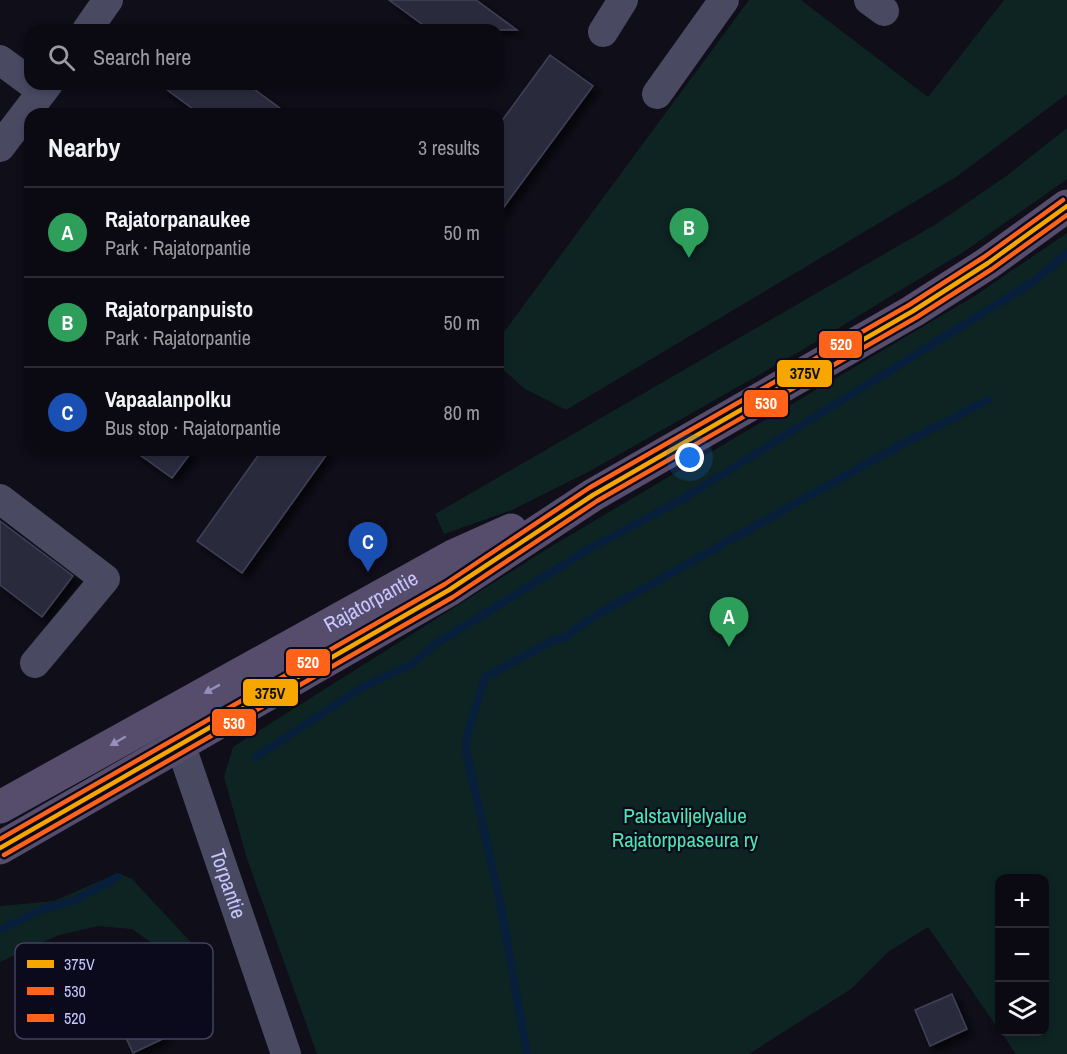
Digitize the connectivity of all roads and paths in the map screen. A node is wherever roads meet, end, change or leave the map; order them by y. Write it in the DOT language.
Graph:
graph roads {
  1 [pos="108,0"];
  2 [pos="623,0"];
  3 [pos="724,0"];
  4 [pos="91,24"];
  5 [pos="603,32"];
  6 [pos="0,60"];
  7 [pos="24,75"];
  8 [pos="36,90"];
  9 [pos="657,94"];
  10 [pos="25,108"];
  11 [pos="24,109"];
  12 [pos="0,147"];
  13 [pos="1067,206"];
  14 [pos="593,495"];
  15 [pos="0,499"];
  16 [pos="35,663"];
  17 [pos="169,712"];
  18 [pos="181,743"];
  19 [pos="0,807"];
  20 [pos="0,848"];
  21 [pos="286,1054"];
  1 -- 4 [label="street"];
  2 -- 5 [label="street"];
  3 -- 9 [label="street"];
  6 -- 7 [label="street"];
  8 -- 10 [label="street"];
  11 -- 12 [label="street"];
  13 -- 14 [label="main road, Rajatorpantie"];
  14 -- 17 [label="main road, Rajatorpantie, one-way"];
  14 -- 18 [label="main road, Rajatorpantie"];
  15 -- 16 [label="street"];
  17 -- 18 [label="street, Torpantie"];
  17 -- 19 [label="main road, Rajatorpantie, one-way"];
  18 -- 20 [label="main road, Rajatorpantie"];
  18 -- 21 [label="street, Torpantie"];
}
